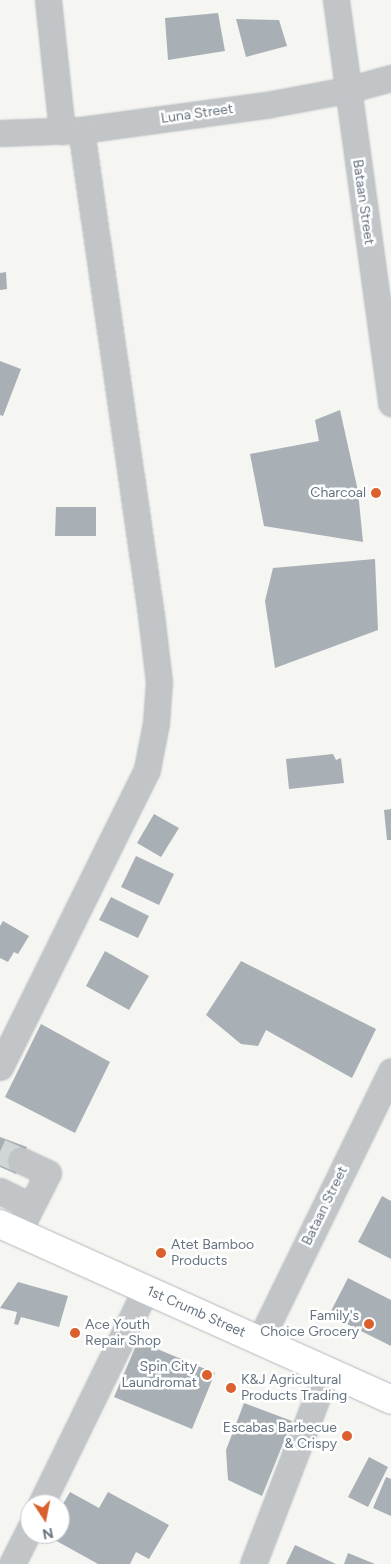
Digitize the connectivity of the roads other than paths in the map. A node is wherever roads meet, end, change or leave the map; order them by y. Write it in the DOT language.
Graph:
graph roads {
  1 [pos="48,0"];
  2 [pos="336,0"];
  3 [pos="391,78"];
  4 [pos="347,90"];
  5 [pos="72,131"];
  6 [pos="0,133"];
  7 [pos="391,403"];
  8 [pos="0,1067"];
  9 [pos="391,1071"];
  10 [pos="22,1160"];
  11 [pos="0,1191"];
  12 [pos="31,1206"];
  13 [pos="9,1228"];
  14 [pos="146,1289"];
  15 [pos="260,1340"];
  16 [pos="327,1371"];
  17 [pos="391,1400"];
  18 [pos="47,1494"];
  19 [pos="22,1544"];
  20 [pos="12,1564"];
  21 [pos="253,1564"];
  1 -- 5 [label="street"];
  2 -- 4 [label="street, Bataan Street"];
  3 -- 4 [label="street, Luna Street"];
  4 -- 5 [label="street, Luna Street"];
  4 -- 7 [label="street, Bataan Street"];
  5 -- 6 [label="street, Luna Street"];
  5 -- 8 [label="street"];
  9 -- 15 [label="street, Bataan Street"];
  10 -- 12 [label="street"];
  11 -- 12 [label="street"];
  12 -- 13 [label="street"];
  13 -- 14 [label="main road, 1st Crumb Street"];
  14 -- 15 [label="main road, 1st Crumb Street"];
  14 -- 18 [label="street"];
  15 -- 16 [label="main road, 1st Crumb Street"];
  16 -- 17 [label="main road, 1st Crumb Street"];
  16 -- 21 [label="street"];
  19 -- 20 [label="street"];
}
